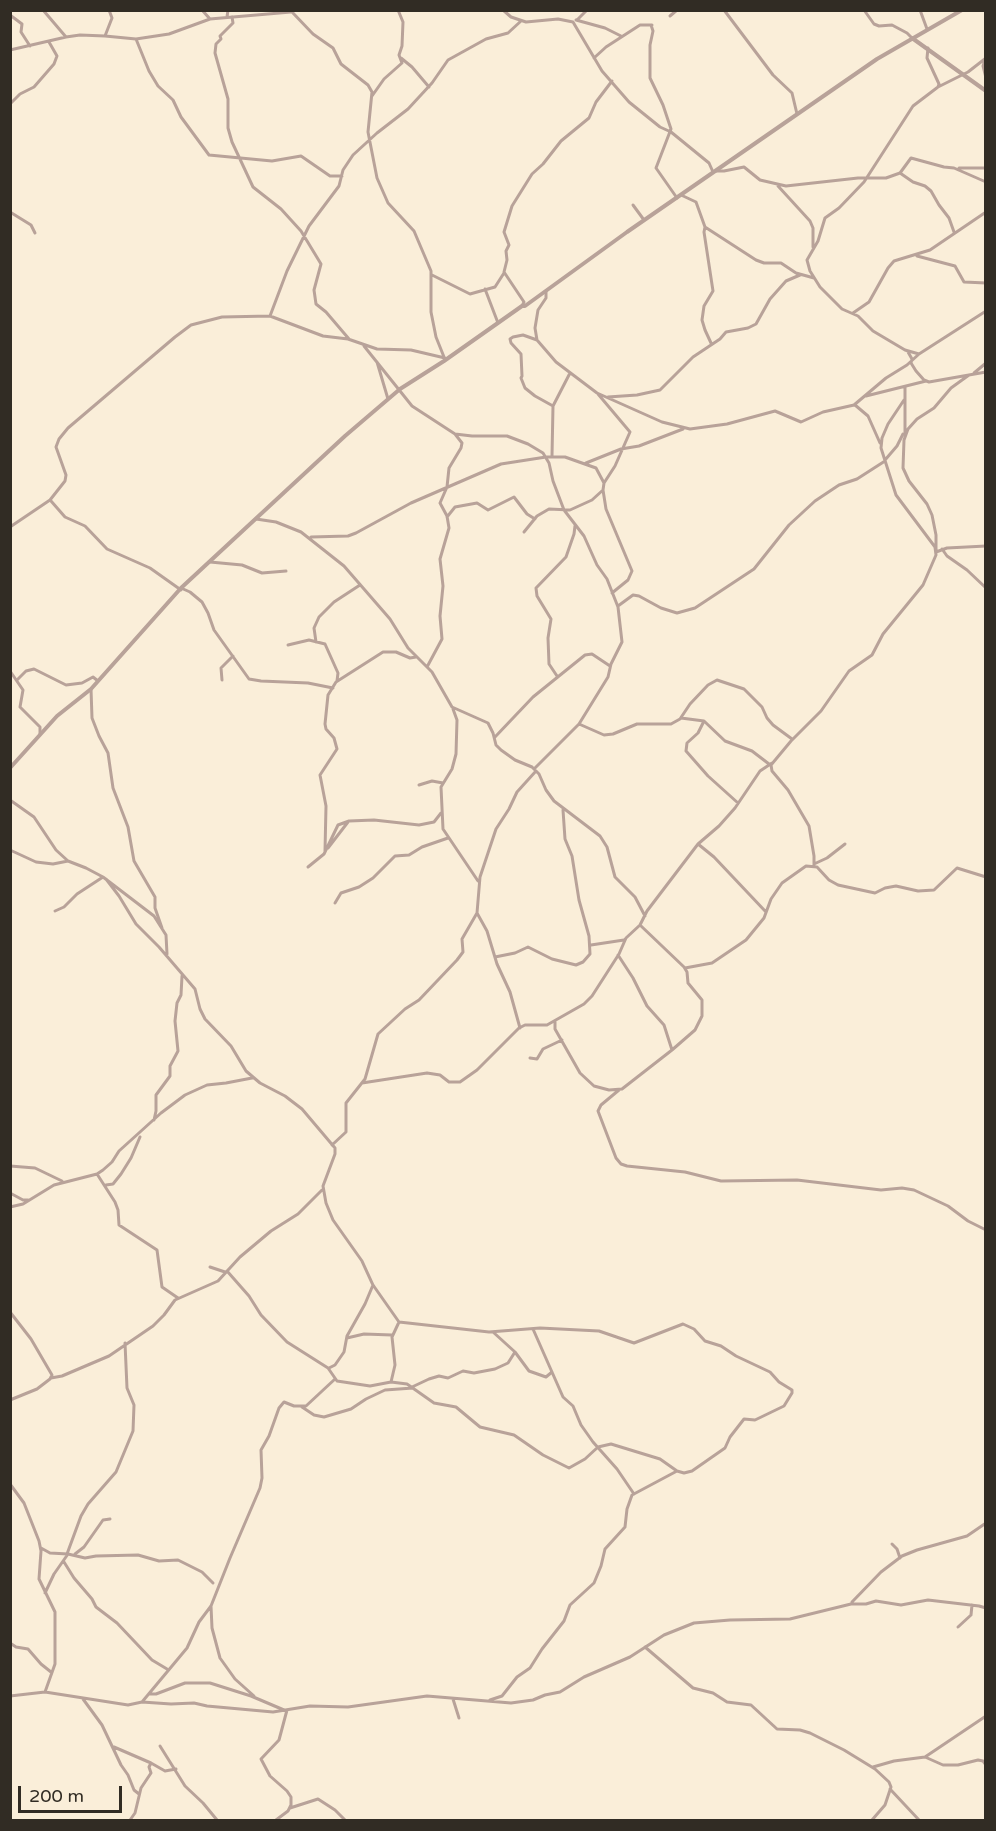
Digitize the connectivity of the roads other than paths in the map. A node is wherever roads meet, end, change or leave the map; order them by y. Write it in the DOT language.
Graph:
graph roads {
  1 [pos="42,10"];
  2 [pos="109,10"];
  3 [pos="202,10"];
  4 [pos="228,10"];
  5 [pos="398,10"];
  6 [pos="503,10"];
  7 [pos="587,10"];
  8 [pos="677,10"];
  9 [pos="864,10"];
  10 [pos="920,10"];
  11 [pos="962,10"];
  12 [pos="292,11"];
  13 [pos="727,12"];
  14 [pos="10,15"];
  15 [pos="670,16"];
  16 [pos="229,17"];
  17 [pos="210,19"];
  18 [pos="569,20"];
  19 [pos="576,20"];
  20 [pos="521,21"];
  21 [pos="927,29"];
  22 [pos="105,36"];
  23 [pos="623,36"];
  24 [pos="66,37"];
  25 [pos="912,38"];
  26 [pos="136,39"];
  27 [pos="50,42"];
  28 [pos="30,45"];
  29 [pos="927,48"];
  30 [pos="10,50"];
  31 [pos="400,57"];
  32 [pos="593,58"];
  33 [pos="986,58"];
  34 [pos="962,75"];
  35 [pos="986,78"];
  36 [pos="612,81"];
  37 [pos="429,87"];
  38 [pos="938,87"];
  39 [pos="986,91"];
  40 [pos="372,97"];
  41 [pos="10,104"];
  42 [pos="797,114"];
  43 [pos="671,132"];
  44 [pos="370,140"];
  45 [pos="240,158"];
  46 [pos="954,168"];
  47 [pos="986,168"];
  48 [pos="714,172"];
  49 [pos="900,173"];
  50 [pos="342,176"];
  51 [pos="867,178"];
  52 [pos="986,182"];
  53 [pos="776,184"];
  54 [pos="679,196"];
  55 [pos="633,205"];
  56 [pos="10,212"];
  57 [pos="986,212"];
  58 [pos="644,220"];
  59 [pos="705,226"];
  60 [pos="954,232"];
  61 [pos="35,233"];
  62 [pos="304,238"];
  63 [pos="813,249"];
  64 [pos="915,255"];
  65 [pos="808,267"];
  66 [pos="504,273"];
  67 [pos="432,275"];
  68 [pos="800,275"];
  69 [pos="814,278"];
  70 [pos="986,283"];
  71 [pos="485,289"];
  72 [pos="546,290"];
  73 [pos="522,306"];
  74 [pos="986,311"];
  75 [pos="851,313"];
  76 [pos="270,316"];
  77 [pos="498,323"];
  78 [pos="350,340"];
  79 [pos="537,340"];
  80 [pos="711,343"];
  81 [pos="362,344"];
  82 [pos="907,350"];
  83 [pos="919,354"];
  84 [pos="376,360"];
  85 [pos="444,360"];
  86 [pos="911,363"];
  87 [pos="986,363"];
  88 [pos="986,372"];
  89 [pos="570,373"];
  90 [pos="971,374"];
  91 [pos="926,381"];
  92 [pos="905,387"];
  93 [pos="400,389"];
  94 [pos="597,393"];
  95 [pos="864,397"];
  96 [pos="606,398"];
  97 [pos="388,400"];
  98 [pos="904,400"];
  99 [pos="854,405"];
  100 [pos="553,406"];
  101 [pos="685,428"];
  102 [pos="455,434"];
  103 [pos="905,434"];
  104 [pos="881,448"];
  105 [pos="621,449"];
  106 [pos="552,456"];
  107 [pos="546,457"];
  108 [pos="885,460"];
  109 [pos="586,464"];
  110 [pos="604,483"];
  111 [pos="447,488"];
  112 [pos="603,490"];
  113 [pos="51,500"];
  114 [pos="564,510"];
  115 [pos="447,517"];
  116 [pos="254,518"];
  117 [pos="535,519"];
  118 [pos="574,524"];
  119 [pos="10,527"];
  120 [pos="524,532"];
  121 [pos="310,537"];
  122 [pos="986,546"];
  123 [pos="942,549"];
  124 [pos="936,551"];
  125 [pos="210,562"];
  126 [pos="286,571"];
  127 [pos="360,585"];
  128 [pos="986,588"];
  129 [pos="181,589"];
  130 [pos="612,592"];
  131 [pos="618,606"];
  132 [pos="316,642"];
  133 [pos="288,645"];
  134 [pos="233,656"];
  135 [pos="416,657"];
  136 [pos="610,666"];
  137 [pos="427,667"];
  138 [pos="10,671"];
  139 [pos="557,676"];
  140 [pos="18,679"];
  141 [pos="222,680"];
  142 [pos="98,682"];
  143 [pos="336,682"];
  144 [pos="333,688"];
  145 [pos="91,689"];
  146 [pos="452,707"];
  147 [pos="681,718"];
  148 [pos="704,721"];
  149 [pos="579,724"];
  150 [pos="38,735"];
  151 [pos="494,738"];
  152 [pos="792,739"];
  153 [pos="12,764"];
  154 [pos="771,764"];
  155 [pos="535,770"];
  156 [pos="443,783"];
  157 [pos="419,785"];
  158 [pos="10,800"];
  159 [pos="738,803"];
  160 [pos="564,810"];
  161 [pos="442,812"];
  162 [pos="449,838"];
  163 [pos="698,844"];
  164 [pos="845,844"];
  165 [pos="10,850"];
  166 [pos="326,850"];
  167 [pos="68,861"];
  168 [pos="814,865"];
  169 [pos="308,867"];
  170 [pos="986,877"];
  171 [pos="104,878"];
  172 [pos="479,883"];
  173 [pos="335,903"];
  174 [pos="54,911"];
  175 [pos="766,912"];
  176 [pos="477,913"];
  177 [pos="645,916"];
  178 [pos="640,925"];
  179 [pos="162,928"];
  180 [pos="625,940"];
  181 [pos="591,945"];
  182 [pos="618,955"];
  183 [pos="167,956"];
  184 [pos="494,957"];
  185 [pos="685,968"];
  186 [pos="182,976"];
  187 [pos="556,1020"];
  188 [pos="520,1028"];
  189 [pos="562,1040"];
  190 [pos="672,1050"];
  191 [pos="530,1058"];
  192 [pos="252,1078"];
  193 [pos="362,1083"];
  194 [pos="619,1090"];
  195 [pos="153,1121"];
  196 [pos="142,1132"];
  197 [pos="332,1145"];
  198 [pos="10,1166"];
  199 [pos="97,1174"];
  200 [pos="64,1181"];
  201 [pos="106,1185"];
  202 [pos="322,1190"];
  203 [pos="10,1193"];
  204 [pos="30,1200"];
  205 [pos="10,1207"];
  206 [pos="986,1230"];
  207 [pos="210,1267"];
  208 [pos="226,1271"];
  209 [pos="373,1285"];
  210 [pos="178,1298"];
  211 [pos="10,1312"];
  212 [pos="399,1322"];
  213 [pos="534,1329"];
  214 [pos="493,1332"];
  215 [pos="393,1336"];
  216 [pos="347,1338"];
  217 [pos="125,1343"];
  218 [pos="515,1352"];
  219 [pos="328,1368"];
  220 [pos="552,1372"];
  221 [pos="51,1377"];
  222 [pos="335,1379"];
  223 [pos="391,1382"];
  224 [pos="413,1387"];
  225 [pos="10,1400"];
  226 [pos="302,1407"];
  227 [pos="598,1446"];
  228 [pos="677,1471"];
  229 [pos="10,1484"];
  230 [pos="10,1494"];
  231 [pos="634,1494"];
  232 [pos="17,1496"];
  233 [pos="110,1519"];
  234 [pos="986,1522"];
  235 [pos="892,1544"];
  236 [pos="41,1548"];
  237 [pos="68,1554"];
  238 [pos="73,1555"];
  239 [pos="900,1558"];
  240 [pos="64,1562"];
  241 [pos="213,1583"];
  242 [pos="45,1593"];
  243 [pos="851,1604"];
  244 [pos="972,1605"];
  245 [pos="211,1606"];
  246 [pos="986,1608"];
  247 [pos="958,1627"];
  248 [pos="10,1643"];
  249 [pos="644,1647"];
  250 [pos="167,1670"];
  251 [pos="52,1673"];
  252 [pos="45,1692"];
  253 [pos="147,1694"];
  254 [pos="10,1696"];
  255 [pos="83,1699"];
  256 [pos="453,1699"];
  257 [pos="257,1700"];
  258 [pos="142,1701"];
  259 [pos="489,1701"];
  260 [pos="285,1710"];
  261 [pos="986,1716"];
  262 [pos="459,1718"];
  263 [pos="112,1746"];
  264 [pos="160,1746"];
  265 [pos="925,1757"];
  266 [pos="151,1763"];
  267 [pos="986,1765"];
  268 [pos="873,1767"];
  269 [pos="176,1769"];
  270 [pos="889,1789"];
  271 [pos="139,1794"];
  272 [pos="289,1808"];
  273 [pos="130,1821"];
  274 [pos="217,1821"];
  275 [pos="276,1821"];
  276 [pos="345,1821"];
  277 [pos="872,1821"];
  278 [pos="919,1821"];
  1 -- 24 [label="street"];
  2 -- 22 [label="street"];
  3 -- 17 [label="street"];
  4 -- 16 [label="street"];
  5 -- 31 [label="street"];
  6 -- 20 [label="street"];
  7 -- 19 [label="street"];
  8 -- 15 [label="street"];
  9 -- 25 [label="street"];
  10 -- 21 [label="street"];
  11 -- 21 [label="street"];
  12 -- 16 [label="street"];
  12 -- 40 [label="street"];
  13 -- 42 [label="street"];
  14 -- 28 [label="street"];
  16 -- 17 [label="street"];
  16 -- 45 [label="street"];
  17 -- 26 [label="street"];
  18 -- 19 [label="street"];
  18 -- 20 [label="street"];
  18 -- 32 [label="street"];
  19 -- 23 [label="street"];
  20 -- 37 [label="street"];
  21 -- 25 [label="street"];
  22 -- 24 [label="street"];
  22 -- 26 [label="street"];
  23 -- 32 [label="street"];
  23 -- 43 [label="street"];
  24 -- 27 [label="street"];
  25 -- 29 [label="street"];
  25 -- 42 [label="street"];
  26 -- 45 [label="street"];
  27 -- 28 [label="street"];
  27 -- 41 [label="street"];
  28 -- 30 [label="street"];
  29 -- 34 [label="street"];
  29 -- 38 [label="street"];
  31 -- 37 [label="street"];
  31 -- 40 [label="street"];
  32 -- 36 [label="street"];
  33 -- 34 [label="street"];
  33 -- 35 [label="street"];
  34 -- 38 [label="street"];
  34 -- 39 [label="street"];
  36 -- 43 [label="street"];
  36 -- 66 [label="street"];
  37 -- 44 [label="street"];
  38 -- 51 [label="street"];
  40 -- 44 [label="street"];
  42 -- 48 [label="street"];
  43 -- 48 [label="street"];
  43 -- 54 [label="street"];
  44 -- 50 [label="street"];
  44 -- 67 [label="street"];
  45 -- 50 [label="street"];
  45 -- 62 [label="street"];
  46 -- 47 [label="street"];
  46 -- 49 [label="street"];
  46 -- 52 [label="street"];
  48 -- 53 [label="street"];
  48 -- 54 [label="street"];
  49 -- 51 [label="street"];
  49 -- 60 [label="street"];
  50 -- 62 [label="street"];
  51 -- 53 [label="street"];
  51 -- 63 [label="street"];
  53 -- 63 [label="street"];
  54 -- 58 [label="street"];
  54 -- 59 [label="street"];
  55 -- 58 [label="street"];
  56 -- 61 [label="street"];
  57 -- 60 [label="street"];
  58 -- 72 [label="street"];
  59 -- 68 [label="street"];
  59 -- 80 [label="street"];
  60 -- 64 [label="street"];
  62 -- 76 [label="street"];
  62 -- 78 [label="street"];
  63 -- 65 [label="street"];
  64 -- 70 [label="street"];
  64 -- 75 [label="street"];
  65 -- 68 [label="street"];
  65 -- 69 [label="street"];
  66 -- 71 [label="street"];
  66 -- 73 [label="street"];
  67 -- 71 [label="street"];
  67 -- 85 [label="street"];
  68 -- 69 [label="street"];
  68 -- 80 [label="street"];
  69 -- 75 [label="street"];
  71 -- 77 [label="street"];
  72 -- 73 [label="street"];
  72 -- 79 [label="street"];
  73 -- 77 [label="street"];
  74 -- 83 [label="street"];
  75 -- 82 [label="street"];
  76 -- 78 [label="street"];
  76 -- 113 [label="street"];
  77 -- 85 [label="street"];
  78 -- 81 [label="street"];
  79 -- 89 [label="street"];
  79 -- 100 [label="street"];
  80 -- 96 [label="street"];
  81 -- 84 [label="street"];
  81 -- 85 [label="street"];
  82 -- 83 [label="street"];
  82 -- 86 [label="street"];
  83 -- 86 [label="street"];
  84 -- 93 [label="street"];
  84 -- 97 [label="street"];
  85 -- 93 [label="street"];
  86 -- 91 [label="street"];
  86 -- 95 [label="street"];
  87 -- 90 [label="street"];
  88 -- 90 [label="street"];
  89 -- 94 [label="street"];
  89 -- 100 [label="street"];
  90 -- 91 [label="street"];
  90 -- 103 [label="street"];
  91 -- 92 [label="street"];
  92 -- 95 [label="street"];
  92 -- 98 [label="street"];
  93 -- 97 [label="street"];
  93 -- 102 [label="street"];
  94 -- 96 [label="street"];
  94 -- 105 [label="street"];
  95 -- 99 [label="street"];
  96 -- 101 [label="street"];
  97 -- 116 [label="street"];
  98 -- 103 [label="street"];
  98 -- 104 [label="street"];
  99 -- 101 [label="street"];
  99 -- 104 [label="street"];
  100 -- 106 [label="street"];
  101 -- 105 [label="street"];
  102 -- 107 [label="street"];
  102 -- 111 [label="street"];
  103 -- 108 [label="street"];
  103 -- 124 [label="street"];
  104 -- 108 [label="street"];
  105 -- 109 [label="street"];
  105 -- 110 [label="street"];
  106 -- 107 [label="street"];
  106 -- 109 [label="street"];
  107 -- 111 [label="street"];
  107 -- 114 [label="street"];
  108 -- 124 [label="street"];
  108 -- 131 [label="street"];
  109 -- 110 [label="street"];
  110 -- 112 [label="street"];
  111 -- 115 [label="street"];
  111 -- 121 [label="street"];
  112 -- 114 [label="street"];
  112 -- 130 [label="street"];
  113 -- 119 [label="street"];
  113 -- 129 [label="street"];
  114 -- 117 [label="street"];
  114 -- 118 [label="street"];
  115 -- 117 [label="street"];
  115 -- 137 [label="street"];
  116 -- 121 [label="street"];
  116 -- 125 [label="street"];
  117 -- 120 [label="street"];
  118 -- 130 [label="street"];
  118 -- 139 [label="street"];
  121 -- 127 [label="street"];
  122 -- 123 [label="street"];
  123 -- 124 [label="street"];
  123 -- 128 [label="street"];
  124 -- 152 [label="street"];
  125 -- 126 [label="street"];
  125 -- 129 [label="street"];
  127 -- 132 [label="street"];
  127 -- 135 [label="street"];
  129 -- 134 [label="street"];
  129 -- 142 [label="street"];
  130 -- 131 [label="street"];
  131 -- 136 [label="street"];
  132 -- 133 [label="street"];
  132 -- 143 [label="street"];
  134 -- 141 [label="street"];
  134 -- 144 [label="street"];
  135 -- 137 [label="street"];
  135 -- 143 [label="street"];
  136 -- 139 [label="street"];
  136 -- 149 [label="street"];
  137 -- 146 [label="street"];
  138 -- 140 [label="street"];
  139 -- 151 [label="street"];
  140 -- 142 [label="street"];
  140 -- 150 [label="street"];
  142 -- 145 [label="street"];
  143 -- 144 [label="street"];
  144 -- 166 [label="street"];
  145 -- 150 [label="street"];
  145 -- 179 [label="street"];
  146 -- 151 [label="street"];
  146 -- 156 [label="street"];
  147 -- 148 [label="street"];
  147 -- 149 [label="street"];
  147 -- 152 [label="street"];
  148 -- 154 [label="street"];
  148 -- 159 [label="street"];
  149 -- 155 [label="street"];
  150 -- 153 [label="street"];
  151 -- 155 [label="street"];
  152 -- 154 [label="street"];
  154 -- 159 [label="street"];
  154 -- 168 [label="street"];
  155 -- 160 [label="street"];
  155 -- 172 [label="street"];
  156 -- 157 [label="street"];
  156 -- 161 [label="street"];
  158 -- 167 [label="street"];
  159 -- 163 [label="street"];
  160 -- 177 [label="street"];
  160 -- 181 [label="street"];
  161 -- 162 [label="street"];
  161 -- 166 [label="street"];
  162 -- 172 [label="street"];
  162 -- 173 [label="street"];
  163 -- 175 [label="street"];
  163 -- 177 [label="street"];
  164 -- 168 [label="street"];
  165 -- 167 [label="street"];
  166 -- 169 [label="street"];
  167 -- 171 [label="street"];
  168 -- 170 [label="street"];
  168 -- 175 [label="street"];
  171 -- 174 [label="street"];
  171 -- 179 [label="street"];
  171 -- 183 [label="street"];
  172 -- 176 [label="street"];
  175 -- 185 [label="street"];
  176 -- 184 [label="street"];
  176 -- 193 [label="street"];
  177 -- 178 [label="street"];
  178 -- 180 [label="street"];
  178 -- 185 [label="street"];
  179 -- 183 [label="street"];
  180 -- 181 [label="street"];
  180 -- 182 [label="street"];
  181 -- 184 [label="street"];
  182 -- 187 [label="street"];
  182 -- 190 [label="street"];
  183 -- 186 [label="street"];
  184 -- 188 [label="street"];
  185 -- 190 [label="street"];
  186 -- 192 [label="street"];
  186 -- 195 [label="street"];
  187 -- 188 [label="street"];
  187 -- 189 [label="street"];
  188 -- 193 [label="street"];
  189 -- 191 [label="street"];
  189 -- 194 [label="street"];
  190 -- 194 [label="street"];
  192 -- 195 [label="street"];
  192 -- 197 [label="street"];
  193 -- 197 [label="street"];
  194 -- 206 [label="street"];
  195 -- 196 [label="street"];
  196 -- 199 [label="street"];
  196 -- 201 [label="street"];
  197 -- 202 [label="street"];
  198 -- 200 [label="street"];
  199 -- 200 [label="street"];
  199 -- 201 [label="street"];
  200 -- 204 [label="street"];
  201 -- 210 [label="street"];
  202 -- 208 [label="street"];
  202 -- 209 [label="street"];
  203 -- 204 [label="street"];
  204 -- 205 [label="street"];
  207 -- 208 [label="street"];
  208 -- 210 [label="street"];
  208 -- 219 [label="street"];
  209 -- 212 [label="street"];
  209 -- 216 [label="street"];
  210 -- 217 [label="street"];
  211 -- 221 [label="street"];
  212 -- 214 [label="street"];
  212 -- 215 [label="street"];
  213 -- 214 [label="street"];
  213 -- 220 [label="street"];
  213 -- 228 [label="street"];
  214 -- 218 [label="street"];
  215 -- 216 [label="street"];
  215 -- 223 [label="street"];
  216 -- 219 [label="street"];
  217 -- 221 [label="street"];
  217 -- 237 [label="street"];
  218 -- 220 [label="street"];
  218 -- 224 [label="street"];
  219 -- 222 [label="street"];
  220 -- 227 [label="street"];
  221 -- 225 [label="street"];
  222 -- 223 [label="street"];
  222 -- 226 [label="street"];
  223 -- 224 [label="street"];
  224 -- 226 [label="street"];
  224 -- 227 [label="street"];
  226 -- 245 [label="street"];
  227 -- 228 [label="street"];
  227 -- 231 [label="street"];
  228 -- 231 [label="street"];
  229 -- 232 [label="street"];
  230 -- 232 [label="street"];
  231 -- 259 [label="street"];
  232 -- 236 [label="street"];
  233 -- 238 [label="street"];
  234 -- 239 [label="street"];
  235 -- 239 [label="street"];
  236 -- 237 [label="street"];
  236 -- 242 [label="street"];
  237 -- 238 [label="street"];
  237 -- 240 [label="street"];
  238 -- 241 [label="street"];
  239 -- 243 [label="street"];
  240 -- 242 [label="street"];
  240 -- 250 [label="street"];
  242 -- 251 [label="street"];
  243 -- 244 [label="street"];
  243 -- 249 [label="street"];
  244 -- 246 [label="street"];
  244 -- 247 [label="street"];
  245 -- 250 [label="street"];
  245 -- 257 [label="street"];
  248 -- 251 [label="street"];
  249 -- 259 [label="street"];
  249 -- 268 [label="street"];
  250 -- 253 [label="street"];
  251 -- 252 [label="street"];
  252 -- 254 [label="street"];
  252 -- 255 [label="street"];
  253 -- 257 [label="street"];
  253 -- 258 [label="street"];
  255 -- 258 [label="street"];
  255 -- 263 [label="street"];
  256 -- 259 [label="street"];
  256 -- 260 [label="street"];
  256 -- 262 [label="street"];
  257 -- 260 [label="street"];
  258 -- 260 [label="street"];
  260 -- 272 [label="street"];
  261 -- 265 [label="street"];
  263 -- 266 [label="street"];
  263 -- 271 [label="street"];
  264 -- 269 [label="street"];
  265 -- 267 [label="street"];
  265 -- 268 [label="street"];
  266 -- 269 [label="street"];
  266 -- 271 [label="street"];
  268 -- 270 [label="street"];
  269 -- 274 [label="street"];
  270 -- 277 [label="street"];
  270 -- 278 [label="street"];
  271 -- 273 [label="street"];
  272 -- 275 [label="street"];
  272 -- 276 [label="street"];
}
